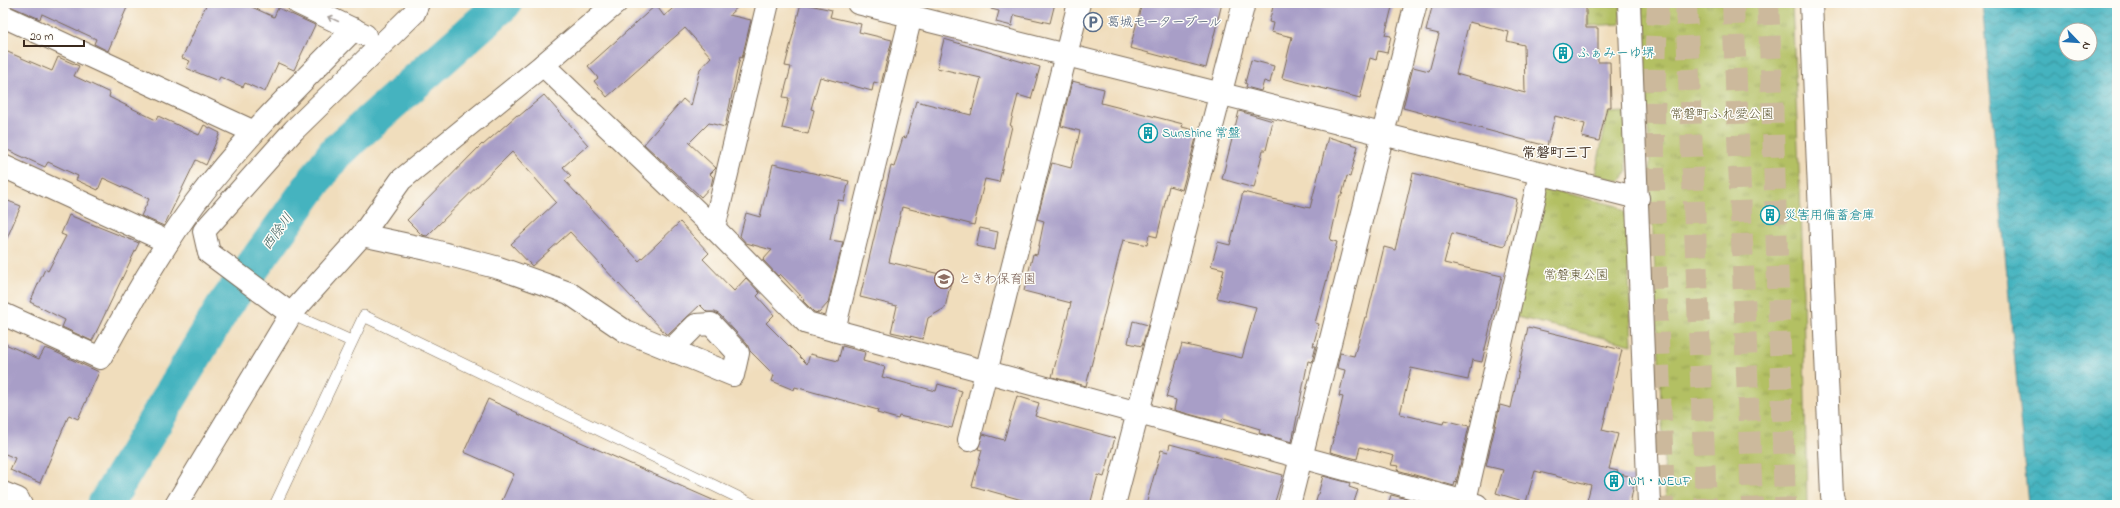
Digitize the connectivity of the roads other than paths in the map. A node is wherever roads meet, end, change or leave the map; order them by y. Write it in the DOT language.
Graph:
graph roads {
  1 [pos="298,3"];
  2 [pos="616,3"];
  3 [pos="768,3"];
  4 [pos="858,3"];
  5 [pos="1079,3"];
  6 [pos="1244,3"];
  7 [pos="1416,3"];
  8 [pos="1629,3"];
  9 [pos="1811,3"];
  10 [pos="416,8"];
  11 [pos="3,16"];
  12 [pos="911,16"];
  13 [pos="354,30"];
  14 [pos="380,44"];
  15 [pos="1066,54"];
  16 [pos="543,65"];
  17 [pos="1220,94"];
  18 [pos="254,132"];
  19 [pos="1382,135"];
  20 [pos="3,166"];
  21 [pos="1540,174"];
  22 [pos="1638,198"];
  23 [pos="714,228"];
  24 [pos="362,235"];
  25 [pos="168,242"];
  26 [pos="3,314"];
  27 [pos="291,314"];
  28 [pos="834,330"];
  29 [pos="351,341"];
  30 [pos="675,352"];
  31 [pos="986,372"];
  32 [pos="1138,414"];
  33 [pos="969,440"];
  34 [pos="1300,458"];
  35 [pos="3,493"];
  36 [pos="1469,504"];
  37 [pos="21,505"];
  38 [pos="176,505"];
  39 [pos="275,505"];
  40 [pos="754,505"];
  41 [pos="1114,505"];
  42 [pos="1288,505"];
  43 [pos="1649,505"];
  44 [pos="1834,505"];
  13 -- 1 [label="street, one-way"];
  2 -- 16 [label="street"];
  3 -- 23 [label="street"];
  4 -- 12 [label="street"];
  5 -- 15 [label="street"];
  6 -- 17 [label="street"];
  7 -- 19 [label="street"];
  8 -- 22 [label="street"];
  9 -- 44 [label="street"];
  10 -- 14 [label="street"];
  11 -- 18 [label="street"];
  12 -- 15 [label="street"];
  12 -- 28 [label="street"];
  13 -- 14 [label="street"];
  13 -- 18 [label="street"];
  14 -- 27 [label="street"];
  15 -- 17 [label="street"];
  15 -- 31 [label="street"];
  16 -- 23 [label="street"];
  16 -- 24 [label="street"];
  17 -- 19 [label="street"];
  17 -- 32 [label="street"];
  18 -- 25 [label="street"];
  19 -- 21 [label="street"];
  19 -- 34 [label="street"];
  20 -- 25 [label="street"];
  21 -- 22 [label="street"];
  21 -- 36 [label="street"];
  22 -- 43 [label="street"];
  23 -- 28 [label="street"];
  24 -- 27 [label="street"];
  24 -- 30 [label="street"];
  25 -- 26 [label="street"];
  27 -- 29 [label="lane"];
  27 -- 38 [label="street"];
  28 -- 31 [label="street"];
  29 -- 39 [label="lane"];
  29 -- 40 [label="lane"];
  31 -- 32 [label="street"];
  31 -- 33 [label="street"];
  32 -- 34 [label="street"];
  32 -- 41 [label="street"];
  34 -- 36 [label="street"];
  34 -- 42 [label="street"];
  35 -- 37 [label="street"];
}
